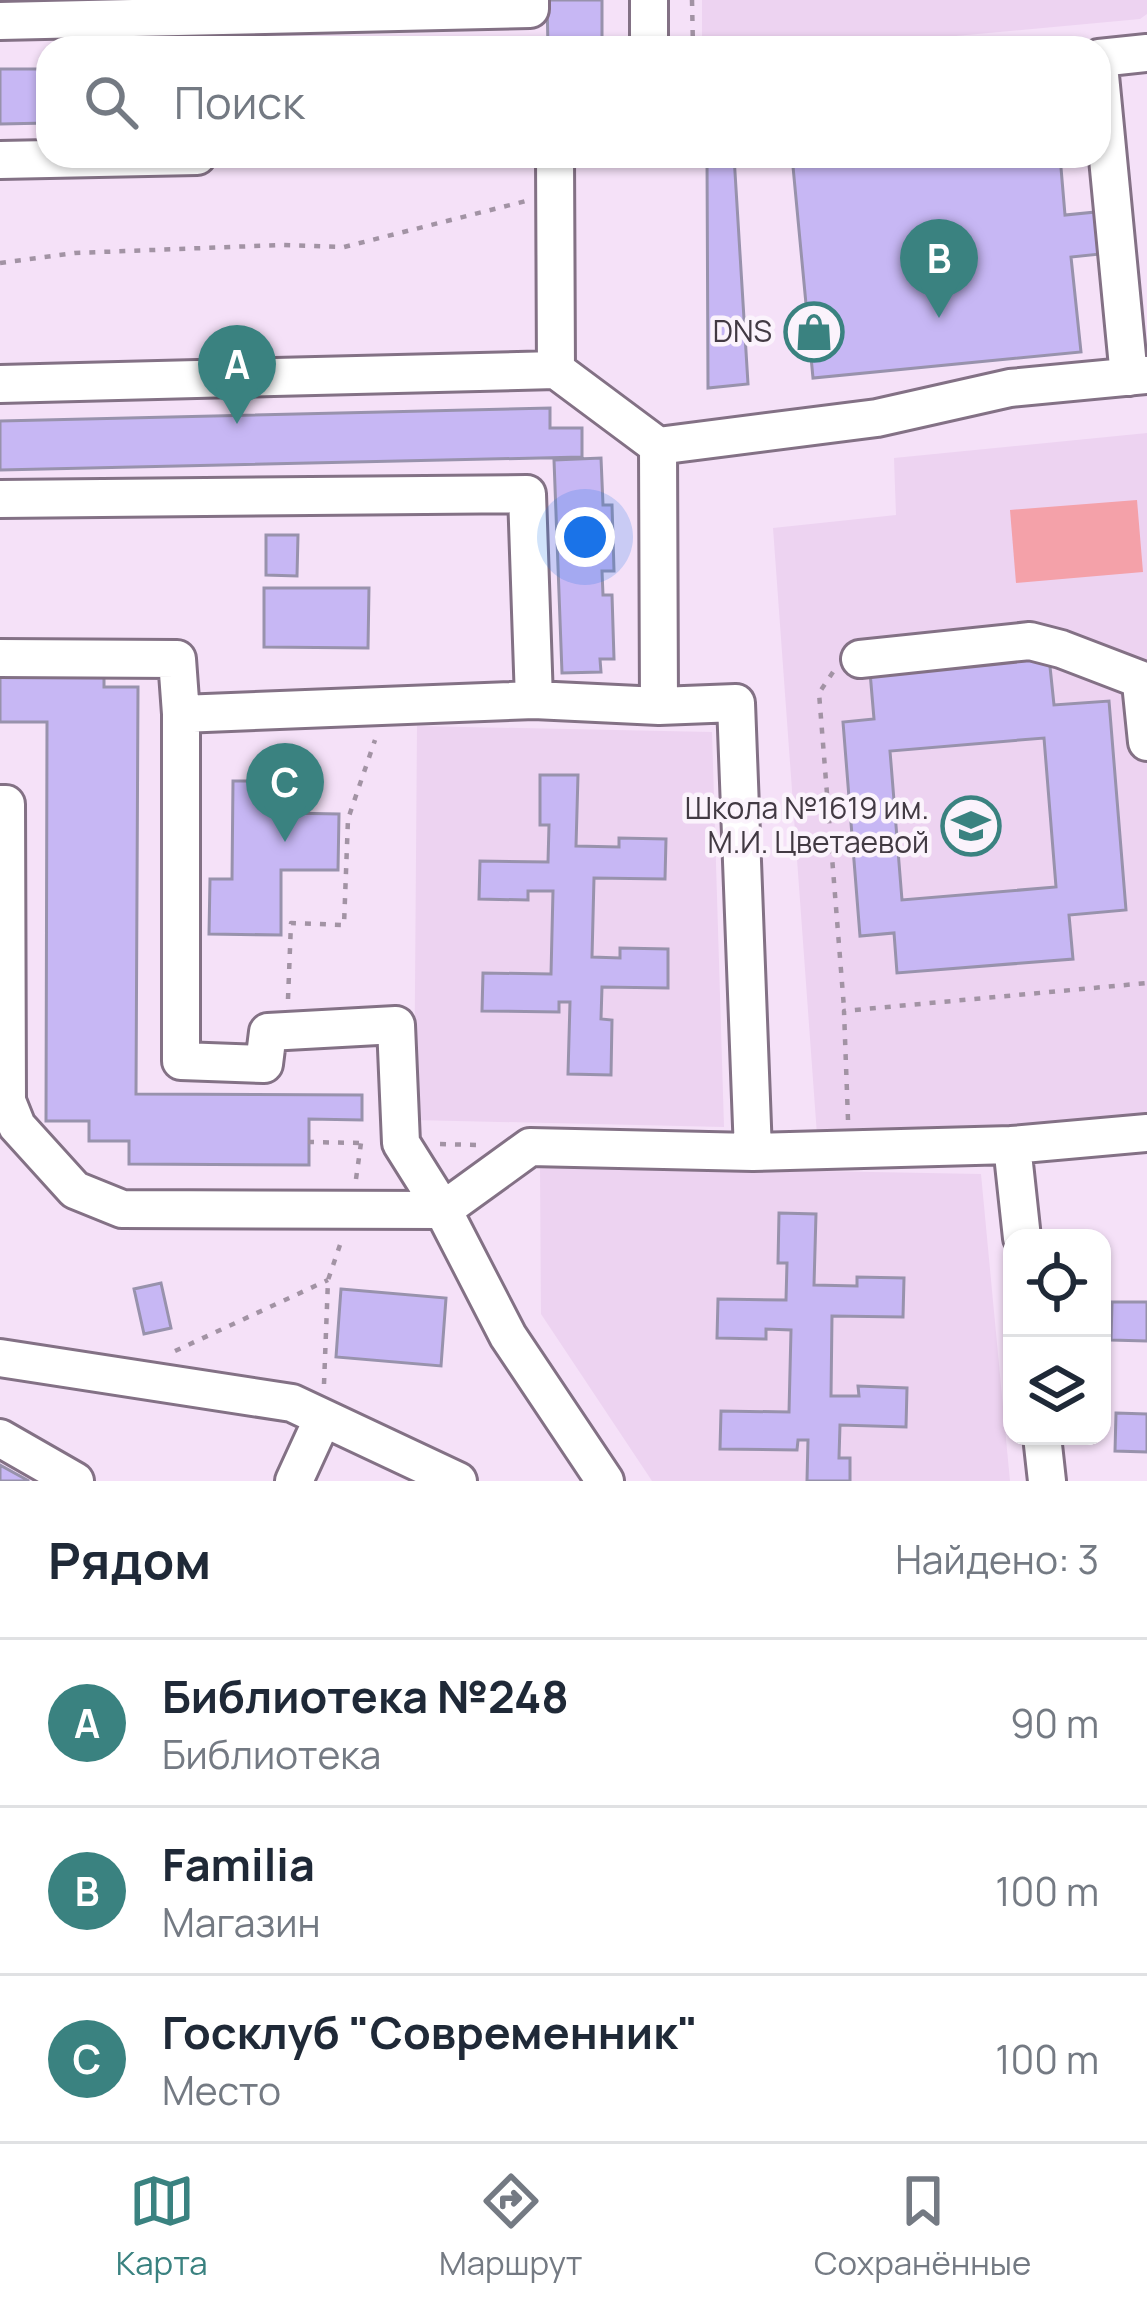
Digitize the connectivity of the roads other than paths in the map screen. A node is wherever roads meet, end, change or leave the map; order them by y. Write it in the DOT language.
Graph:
graph roads {
  1 [pos="530,0"];
  2 [pos="649,0"];
  3 [pos="0,22"];
  4 [pos="649,36"];
  5 [pos="1111,62"];
  6 [pos="1146,64"];
  7 [pos="1111,158"];
  8 [pos="36,159"];
  9 [pos="0,160"];
  10 [pos="555,168"];
  11 [pos="556,370"];
  12 [pos="1138,376"];
  13 [pos="0,384"];
  14 [pos="658,446"];
  15 [pos="0,499"];
  16 [pos="0,658"];
  17 [pos="860,659"];
  18 [pos="1144,682"];
  19 [pos="534,700"];
  20 [pos="658,706"];
  21 [pos="181,714"];
  22 [pos="1147,742"];
  23 [pos="0,804"];
  24 [pos="1147,1133"];
  25 [pos="1012,1145"];
  26 [pos="753,1152"];
  27 [pos="443,1210"];
  28 [pos="1021,1229"];
  29 [pos="0,1358"];
  30 [pos="322,1420"];
  31 [pos="0,1438"];
  32 [pos="1043,1445"];
  33 [pos="75,1481"];
  34 [pos="295,1481"];
  35 [pos="458,1481"];
  36 [pos="605,1481"];
  37 [pos="1047,1481"];
  1 -- 3 [label="lane"];
  2 -- 4 [label="lane"];
  5 -- 6 [label="lane"];
  7 -- 12 [label="lane"];
  8 -- 9 [label="lane"];
  10 -- 11 [label="lane"];
  11 -- 13 [label="lane"];
  11 -- 14 [label="lane"];
  12 -- 14 [label="lane"];
  14 -- 20 [label="lane"];
  15 -- 19 [label="lane"];
  16 -- 21 [label="lane"];
  17 -- 18 [label="lane"];
  18 -- 22 [label="lane"];
  19 -- 20 [label="lane"];
  19 -- 21 [label="lane"];
  20 -- 26 [label="lane"];
  21 -- 27 [label="lane"];
  23 -- 27 [label="lane"];
  24 -- 25 [label="lane"];
  25 -- 26 [label="lane"];
  25 -- 28 [label="lane"];
  26 -- 27 [label="lane"];
  27 -- 36 [label="lane"];
  29 -- 30 [label="lane"];
  30 -- 34 [label="lane"];
  30 -- 35 [label="lane"];
  31 -- 33 [label="lane"];
  32 -- 37 [label="lane"];
}
